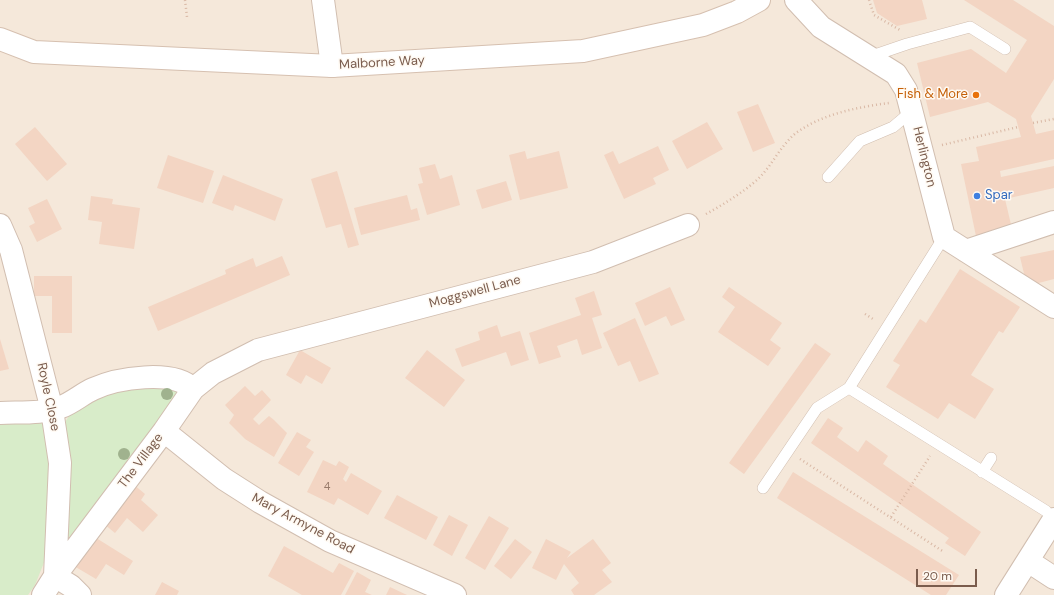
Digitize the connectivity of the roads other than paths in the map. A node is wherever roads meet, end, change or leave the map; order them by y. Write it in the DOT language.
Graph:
graph roads {
  1 [pos="323,0"];
  2 [pos="759,0"];
  3 [pos="796,0"];
  4 [pos="0,39"];
  5 [pos="1005,49"];
  6 [pos="869,57"];
  7 [pos="332,66"];
  8 [pos="910,106"];
  9 [pos="828,176"];
  10 [pos="1054,222"];
  11 [pos="0,225"];
  12 [pos="688,225"];
  13 [pos="944,237"];
  14 [pos="966,251"];
  15 [pos="1054,307"];
  16 [pos="258,350"];
  17 [pos="849,388"];
  18 [pos="193,389"];
  19 [pos="52,410"];
  20 [pos="0,413"];
  21 [pos="164,431"];
  22 [pos="991,458"];
  23 [pos="982,472"];
  24 [pos="763,488"];
  25 [pos="1050,515"];
  26 [pos="1028,561"];
  27 [pos="55,576"];
  28 [pos="1054,578"];
  29 [pos="43,595"];
  30 [pos="80,595"];
  31 [pos="455,595"];
  32 [pos="1006,595"];
  1 -- 7 [label="street"];
  2 -- 7 [label="street, Malborne Way"];
  3 -- 6 [label="street, Herlington"];
  4 -- 7 [label="street, Malborne Way"];
  5 -- 6 [label="lane"];
  6 -- 8 [label="street, Herlington"];
  8 -- 9 [label="lane"];
  8 -- 13 [label="street, Herlington"];
  10 -- 14 [label="street"];
  11 -- 19 [label="street, Royle Close"];
  12 -- 16 [label="street, Moggswell Lane"];
  13 -- 14 [label="street"];
  13 -- 17 [label="lane"];
  14 -- 15 [label="street"];
  16 -- 18 [label="street, The Village"];
  17 -- 23 [label="lane"];
  17 -- 24 [label="lane"];
  18 -- 19 [label="street"];
  18 -- 21 [label="street, The Village"];
  19 -- 20 [label="street"];
  19 -- 27 [label="street, Royle Close"];
  21 -- 27 [label="street, The Village"];
  21 -- 31 [label="street, Mary Armyne Road"];
  22 -- 23 [label="lane"];
  23 -- 25 [label="lane"];
  25 -- 26 [label="street"];
  26 -- 28 [label="street"];
  26 -- 32 [label="street"];
  27 -- 29 [label="street, The Village"];
  27 -- 30 [label="street"];
}
